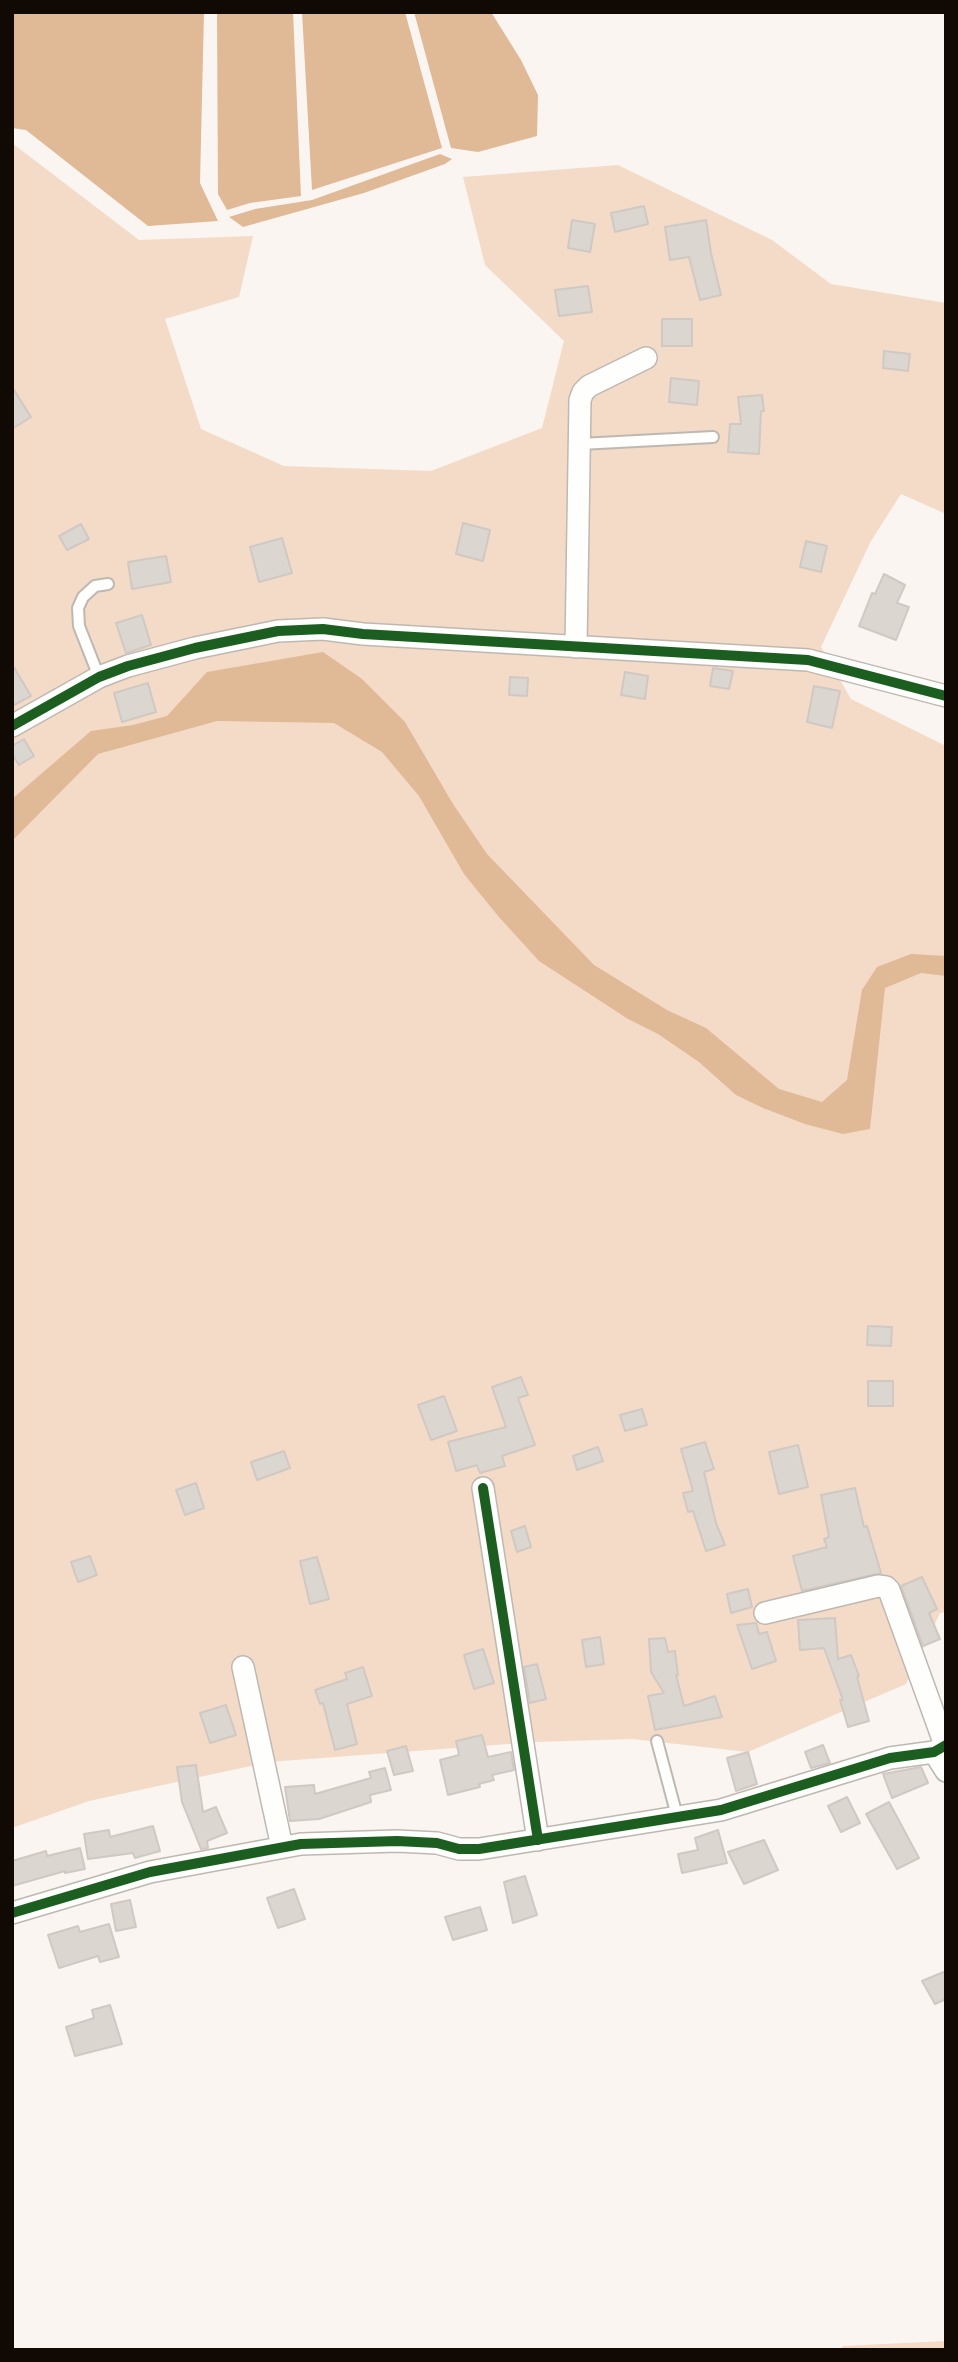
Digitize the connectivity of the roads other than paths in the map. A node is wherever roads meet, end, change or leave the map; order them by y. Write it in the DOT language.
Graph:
graph roads {
  1 [pos="646,358"];
  2 [pos="713,437"];
  3 [pos="580,444"];
  4 [pos="108,584"];
  5 [pos="576,647"];
  6 [pos="99,677"];
  7 [pos="946,696"];
  8 [pos="12,726"];
  9 [pos="483,1488"];
  10 [pos="765,1613"];
  11 [pos="243,1667"];
  12 [pos="657,1741"];
  13 [pos="941,1747"];
  14 [pos="946,1771"];
  15 [pos="677,1816"];
  16 [pos="538,1840"];
  17 [pos="282,1847"];
  18 [pos="12,1913"];
  1 -- 3 [label="street"];
  2 -- 3 [label="lane"];
  3 -- 5 [label="street"];
  4 -- 6 [label="lane"];
  5 -- 6 [label="street"];
  5 -- 7 [label="street"];
  6 -- 8 [label="street"];
  9 -- 16 [label="street"];
  10 -- 13 [label="street"];
  11 -- 17 [label="street"];
  12 -- 15 [label="lane"];
  13 -- 14 [label="street"];
  13 -- 15 [label="street"];
  15 -- 16 [label="street"];
  16 -- 17 [label="street"];
  17 -- 18 [label="street"];
}
